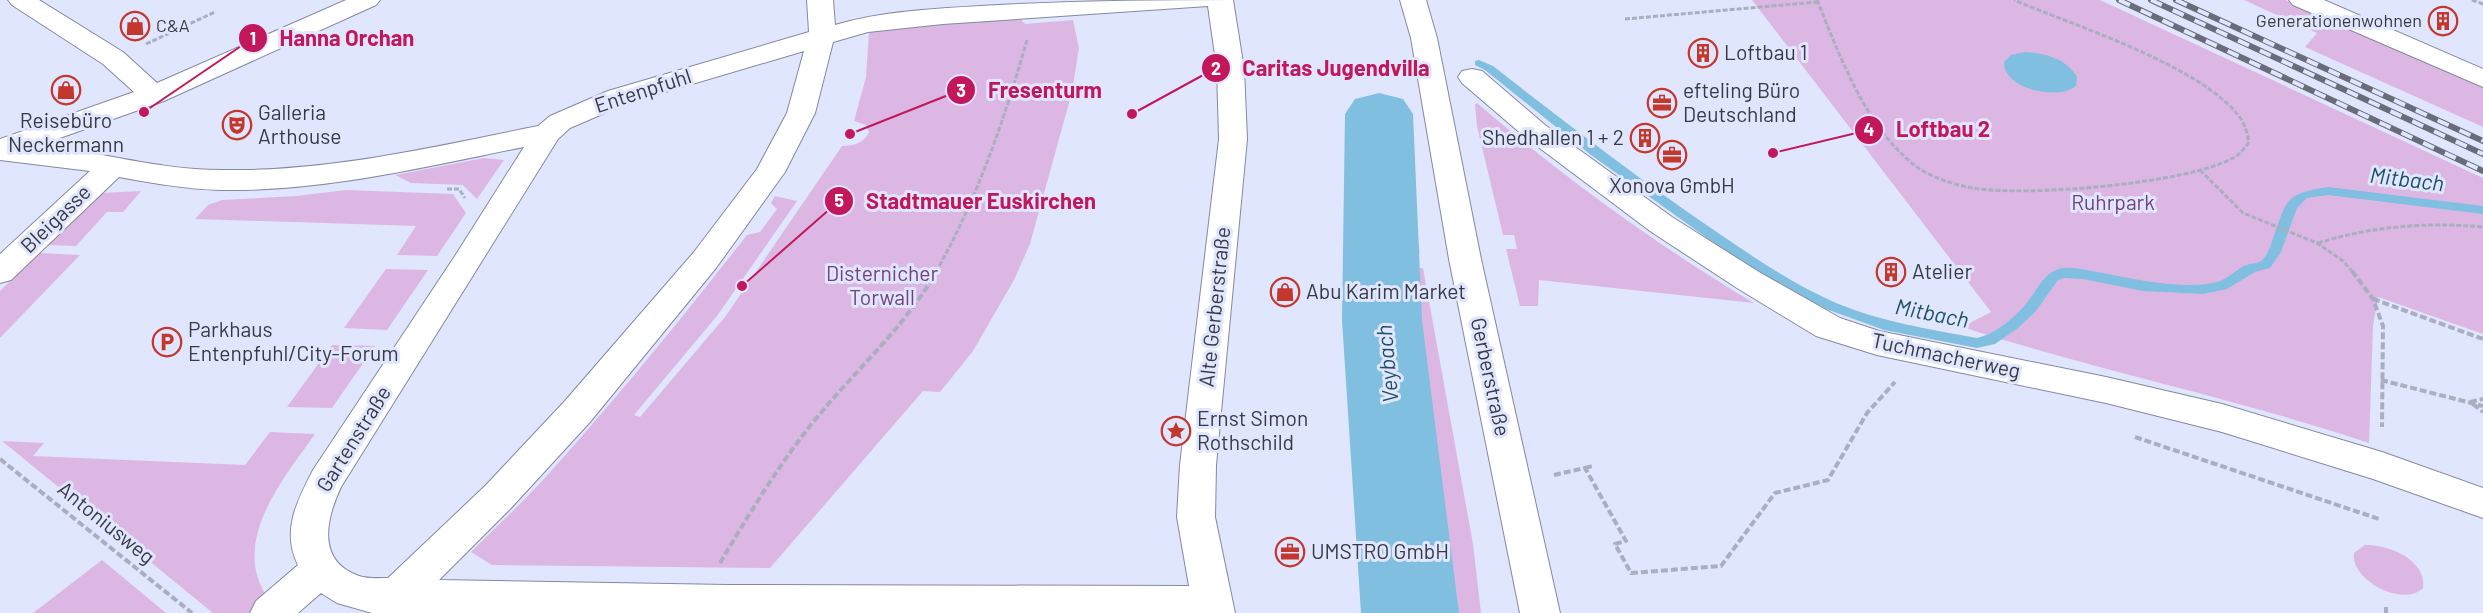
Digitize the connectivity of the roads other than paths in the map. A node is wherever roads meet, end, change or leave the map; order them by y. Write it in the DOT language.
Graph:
graph roads {
  1 [pos="21,0"];
  2 [pos="367,0"];
  3 [pos="820,0"];
  4 [pos="1200,0"];
  5 [pos="1220,0"];
  6 [pos="1413,0"];
  7 [pos="2302,0"];
  8 [pos="822,35"];
  9 [pos="1472,77"];
  10 [pos="2483,80"];
  11 [pos="154,95"];
  12 [pos="106,113"];
  13 [pos="547,133"];
  14 [pos="0,150"];
  15 [pos="102,164"];
  16 [pos="0,272"];
  17 [pos="2483,503"];
  18 [pos="320,570"];
  19 [pos="388,605"];
  20 [pos="726,608"];
  21 [pos="1214,608"];
  22 [pos="270,613"];
  23 [pos="1540,613"];
  1 -- 11 [label="street"];
  2 -- 11 [label="street"];
  3 -- 8 [label="street"];
  4 -- 8 [label="street, Entenpfuhl"];
  5 -- 21 [label="street, Alte Gerberstraße"];
  6 -- 23 [label="street, Gerberstraße"];
  7 -- 10 [label="street"];
  8 -- 13 [label="street, Entenpfuhl"];
  8 -- 19 [label="street"];
  9 -- 17 [label="street, Tuchmacherweg"];
  11 -- 12 [label="street"];
  12 -- 14 [label="street"];
  12 -- 15 [label="street"];
  13 -- 15 [label="street, Entenpfuhl"];
  13 -- 18 [label="street, Gartenstraße"];
  14 -- 15 [label="street, Entenpfuhl"];
  15 -- 16 [label="street, Bleigasse"];
  18 -- 19 [label="street"];
  18 -- 22 [label="street"];
  19 -- 20 [label="street"];
  20 -- 21 [label="street"];
}
